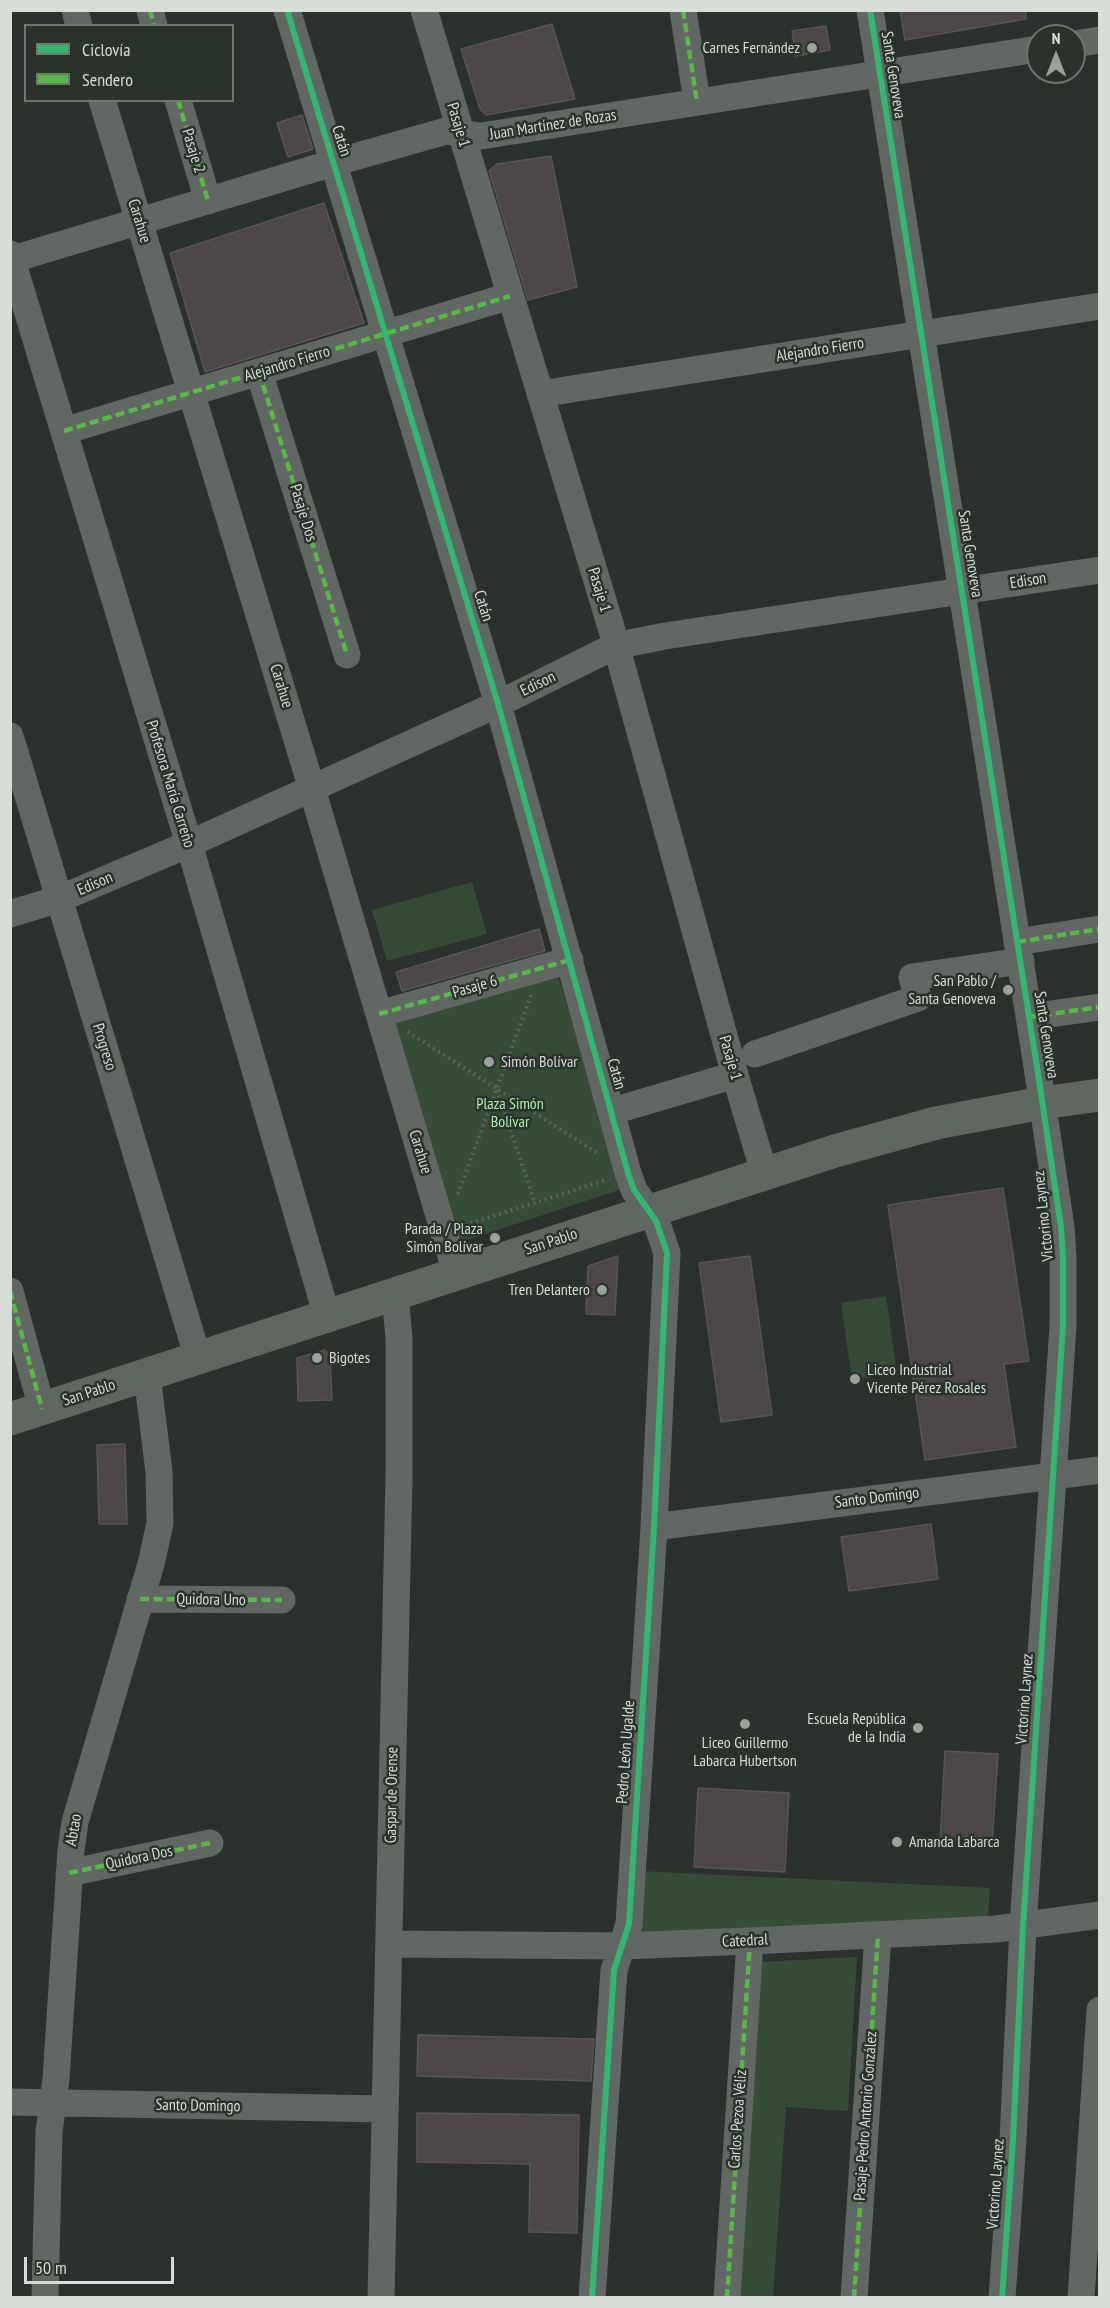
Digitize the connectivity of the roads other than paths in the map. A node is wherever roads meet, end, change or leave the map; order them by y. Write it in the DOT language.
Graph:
graph roads {
  1 [pos="287,10"];
  2 [pos="424,10"];
  3 [pos="682,10"];
  4 [pos="870,10"];
  5 [pos="1026,51"];
  6 [pos="879,74"];
  7 [pos="103,102"];
  8 [pos="179,102"];
  9 [pos="697,102"];
  10 [pos="461,133"];
  11 [pos="333,163"];
  12 [pos="208,201"];
  13 [pos="139,222"];
  14 [pos="11,258"];
  15 [pos="510,296"];
  16 [pos="1100,306"];
  17 [pos="386,334"];
  18 [pos="921,334"];
  19 [pos="259,372"];
  20 [pos="191,393"];
  21 [pos="540,394"];
  22 [pos="64,431"];
  23 [pos="1100,570"];
  24 [pos="962,591"];
  25 [pos="615,646"];
  26 [pos="347,655"];
  27 [pos="498,704"];
  28 [pos="10,736"];
  29 [pos="312,789"];
  30 [pos="189,844"];
  31 [pos="59,899"];
  32 [pos="10,914"];
  33 [pos="1100,929"];
  34 [pos="1019,952"];
  35 [pos="570,960"];
  36 [pos="1100,1007"];
  37 [pos="379,1014"];
  38 [pos="1029,1017"];
  39 [pos="755,1054"];
  40 [pos="735,1075"];
  41 [pos="1100,1095"];
  42 [pos="1042,1103"];
  43 [pos="613,1111"];
  44 [pos="764,1172"];
  45 [pos="648,1210"];
  46 [pos="456,1273"];
  47 [pos="10,1291"];
  48 [pos="395,1293"];
  49 [pos="327,1316"];
  50 [pos="198,1358"];
  51 [pos="147,1375"];
  52 [pos="42,1409"];
  53 [pos="10,1419"];
  54 [pos="1100,1470"];
  55 [pos="1053,1476"];
  56 [pos="654,1527"];
  57 [pos="140,1599"];
  58 [pos="282,1600"];
  59 [pos="210,1843"];
  60 [pos="69,1874"];
  61 [pos="1100,1916"];
  62 [pos="1023,1926"];
  63 [pos="878,1935"];
  64 [pos="750,1941"];
  65 [pos="389,1944"];
  66 [pos="621,1946"];
  67 [pos="1100,2010"];
  68 [pos="10,2102"];
  69 [pos="52,2103"];
  70 [pos="385,2109"];
  71 [pos="45,2298"];
  72 [pos="381,2298"];
  73 [pos="592,2298"];
  74 [pos="727,2298"];
  75 [pos="854,2298"];
  76 [pos="1002,2298"];
  77 [pos="1082,2298"];
  1 -- 11 [label="street, Catán"];
  2 -- 10 [label="street, Pasaje 1"];
  3 -- 9 [label="street"];
  4 -- 6 [label="street, Santa Genoveva"];
  5 -- 6 [label="street, Juan Martínez de Rozas"];
  6 -- 9 [label="street, Juan Martínez de Rozas"];
  6 -- 18 [label="street, Santa Genoveva"];
  7 -- 13 [label="street, Carahue"];
  8 -- 12 [label="street, Pasaje 2"];
  9 -- 10 [label="street, Juan Martínez de Rozas"];
  10 -- 11 [label="street, Juan Martínez de Rozas"];
  10 -- 15 [label="street, Pasaje 1"];
  11 -- 12 [label="street, Juan Martínez de Rozas"];
  11 -- 17 [label="street, Catán"];
  12 -- 13 [label="street, Juan Martínez de Rozas"];
  13 -- 14 [label="street, Juan Martínez de Rozas"];
  13 -- 20 [label="street, Carahue"];
  14 -- 22 [label="street, Profesora María Carreño"];
  15 -- 17 [label="street, Alejandro Fierro"];
  15 -- 21 [label="street, Pasaje 1"];
  16 -- 18 [label="street, Alejandro Fierro"];
  17 -- 19 [label="street, Alejandro Fierro"];
  17 -- 27 [label="street, Catán"];
  18 -- 21 [label="street, Alejandro Fierro"];
  18 -- 24 [label="street, Santa Genoveva"];
  19 -- 20 [label="street, Alejandro Fierro"];
  19 -- 26 [label="street, Pasaje Dos"];
  20 -- 22 [label="street, Alejandro Fierro"];
  20 -- 29 [label="street, Carahue"];
  21 -- 25 [label="street, Pasaje 1"];
  22 -- 30 [label="street, Profesora María Carreño"];
  23 -- 24 [label="street, Edison"];
  24 -- 25 [label="street, Edison"];
  24 -- 34 [label="street, Santa Genoveva"];
  25 -- 27 [label="street, Edison"];
  25 -- 40 [label="street, Pasaje 1"];
  27 -- 29 [label="street, Edison"];
  27 -- 35 [label="street, Catán"];
  28 -- 31 [label="street, Progreso"];
  29 -- 30 [label="street, Edison"];
  29 -- 37 [label="street, Carahue"];
  30 -- 31 [label="street, Edison"];
  30 -- 49 [label="street, Profesora María Carreño"];
  31 -- 32 [label="street, Edison"];
  31 -- 50 [label="street, Progreso"];
  33 -- 34 [label="street"];
  34 -- 38 [label="street, Santa Genoveva"];
  34 -- 39 [label="street"];
  35 -- 37 [label="street, Pasaje 6"];
  35 -- 43 [label="street, Catán"];
  36 -- 38 [label="street"];
  37 -- 46 [label="street, Carahue"];
  38 -- 42 [label="street, Santa Genoveva"];
  40 -- 43 [label="street"];
  40 -- 44 [label="street, Pasaje 1"];
  41 -- 42 [label="main road, San Pablo"];
  42 -- 44 [label="main road, San Pablo"];
  42 -- 55 [label="street, Victorino Laynez"];
  43 -- 45 [label="street, Catán"];
  44 -- 45 [label="main road, San Pablo"];
  45 -- 46 [label="main road, San Pablo"];
  45 -- 56 [label="street, Pedro León Ugalde"];
  46 -- 48 [label="main road, San Pablo"];
  47 -- 52 [label="street"];
  48 -- 49 [label="main road, San Pablo"];
  48 -- 65 [label="street, Gaspar de Orense"];
  49 -- 50 [label="main road, San Pablo"];
  50 -- 51 [label="main road, San Pablo"];
  51 -- 52 [label="main road, San Pablo"];
  51 -- 57 [label="street, Abtao"];
  52 -- 53 [label="main road, San Pablo"];
  54 -- 55 [label="street, Santo Domingo"];
  55 -- 56 [label="street, Santo Domingo"];
  55 -- 62 [label="street, Victorino Laynez"];
  56 -- 66 [label="street, Pedro León Ugalde"];
  57 -- 58 [label="street, Quidora Uno"];
  57 -- 60 [label="street, Abtao"];
  59 -- 60 [label="street, Quidora Dos"];
  60 -- 69 [label="street, Abtao"];
  61 -- 62 [label="street, Catedral"];
  62 -- 63 [label="street, Catedral"];
  62 -- 76 [label="street, Victorino Laynez"];
  63 -- 64 [label="street, Catedral"];
  63 -- 75 [label="street, Pasaje Pedro Antonio González"];
  64 -- 66 [label="street, Catedral"];
  64 -- 74 [label="street, Carlos Pezoa Véliz"];
  65 -- 66 [label="street, Catedral"];
  65 -- 70 [label="street, Gaspar de Orense"];
  66 -- 73 [label="street, Pedro León Ugalde"];
  67 -- 77 [label="street"];
  68 -- 69 [label="street, Santo Domingo"];
  69 -- 70 [label="street, Santo Domingo"];
  69 -- 71 [label="street, Abtao"];
  70 -- 72 [label="street, Gaspar de Orense"];
}
